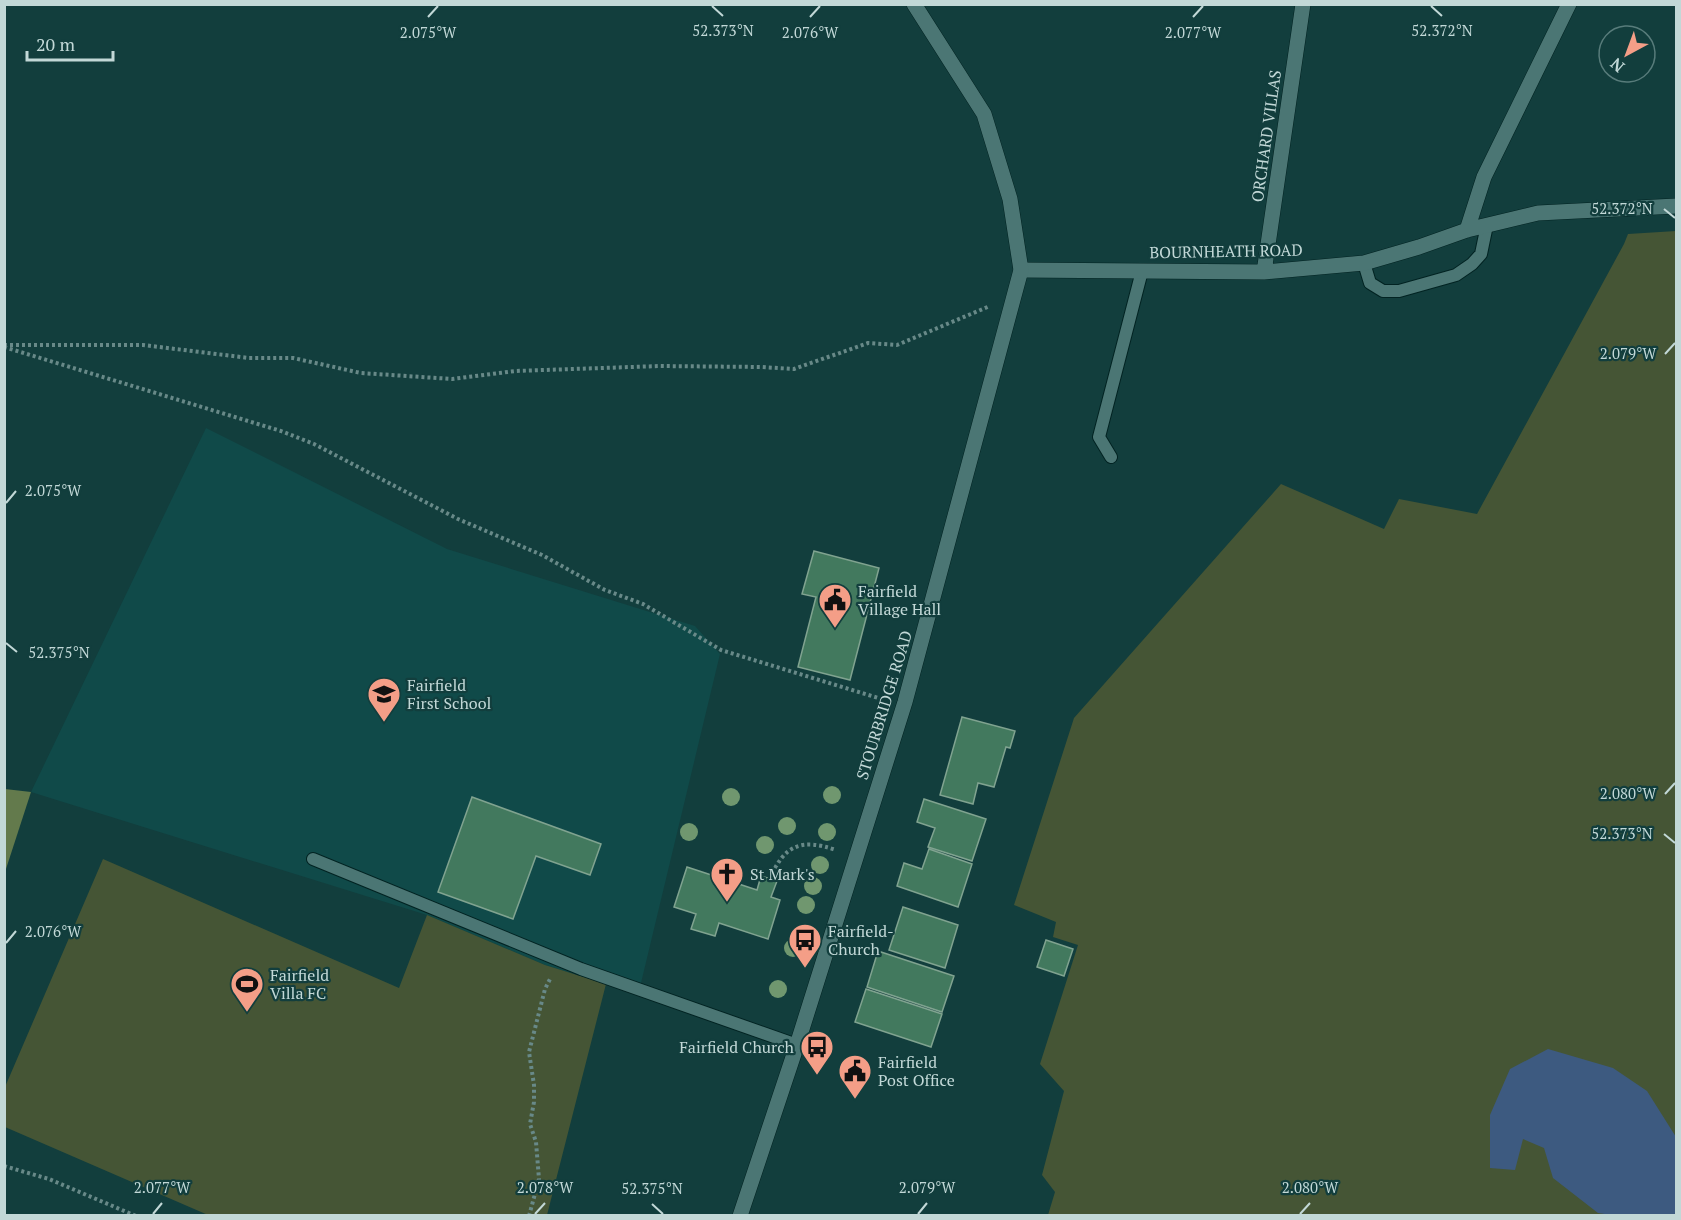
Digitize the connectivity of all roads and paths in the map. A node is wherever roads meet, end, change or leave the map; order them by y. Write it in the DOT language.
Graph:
graph roads {
  1 [pos="914,4"];
  2 [pos="1303,4"];
  3 [pos="1569,4"];
  4 [pos="1677,206"];
  5 [pos="1487,225"];
  6 [pos="1467,230"];
  7 [pos="1364,263"];
  8 [pos="1021,270"];
  9 [pos="1142,271"];
  10 [pos="1264,272"];
  11 [pos="1014,295"];
  12 [pos="4,346"];
  13 [pos="1111,457"];
  14 [pos="903,706"];
  15 [pos="857,856"];
  16 [pos="313,859"];
  17 [pos="770,879"];
  18 [pos="555,968"];
  19 [pos="797,1046"];
  20 [pos="4,1166"];
  21 [pos="136,1215"];
  22 [pos="529,1215"];
  23 [pos="740,1215"];
  1 -- 8 [label="main road, STOURBRIDGE ROAD"];
  2 -- 10 [label="main road, ORCHARD VILLAS"];
  3 -- 6 [label="main road"];
  4 -- 5 [label="main road, BOURNHEATH ROAD"];
  5 -- 6 [label="main road, BOURNHEATH ROAD"];
  5 -- 7 [label="lane"];
  6 -- 7 [label="main road, BOURNHEATH ROAD"];
  7 -- 10 [label="main road, BOURNHEATH ROAD"];
  8 -- 9 [label="main road, BOURNHEATH ROAD"];
  8 -- 11 [label="main road, STOURBRIDGE ROAD"];
  9 -- 10 [label="main road, BOURNHEATH ROAD"];
  9 -- 13 [label="lane"];
  11 -- 12 [label="path"];
  11 -- 14 [label="main road, STOURBRIDGE ROAD"];
  12 -- 14 [label="path"];
  14 -- 15 [label="main road, STOURBRIDGE ROAD"];
  15 -- 17 [label="path"];
  15 -- 19 [label="main road, STOURBRIDGE ROAD"];
  16 -- 19 [label="lane"];
  18 -- 22 [label="path"];
  19 -- 23 [label="main road, STOURBRIDGE ROAD"];
  20 -- 21 [label="path"];
}
